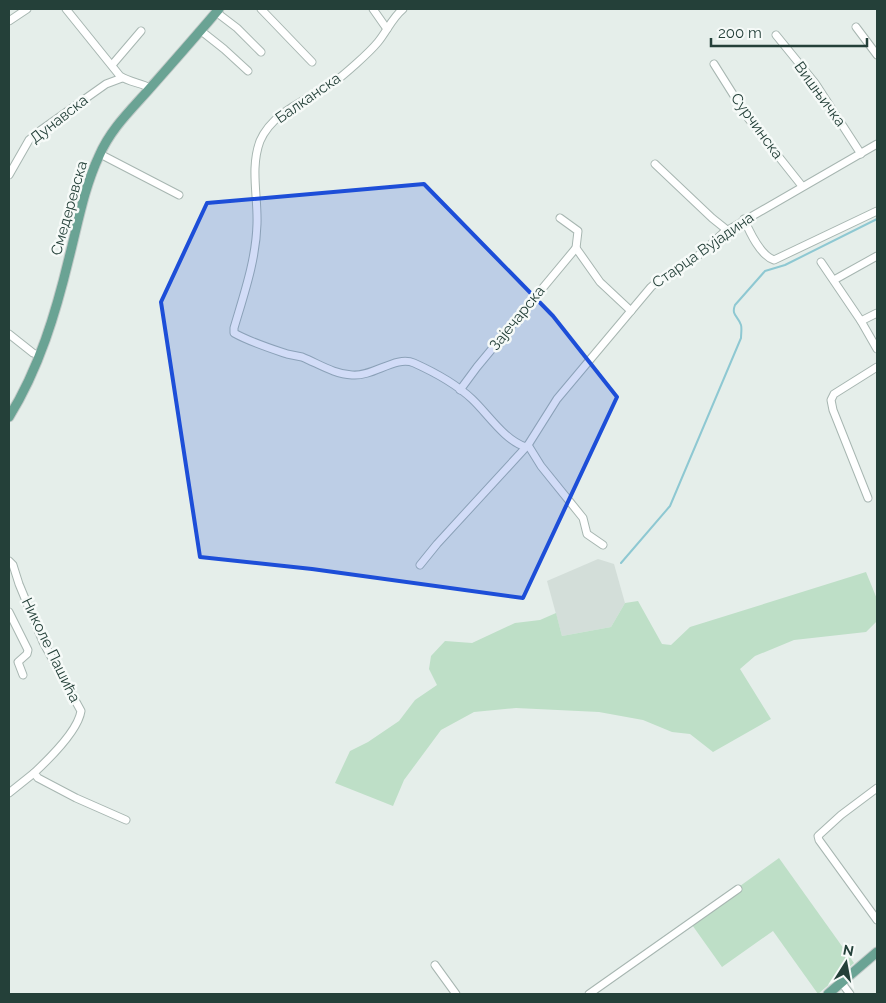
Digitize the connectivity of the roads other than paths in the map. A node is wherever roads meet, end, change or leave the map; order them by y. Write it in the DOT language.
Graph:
graph roads {
  1 [pos="27,9"];
  2 [pos="66,9"];
  3 [pos="261,9"];
  4 [pos="373,9"];
  5 [pos="403,9"];
  6 [pos="217,10"];
  7 [pos="9,20"];
  8 [pos="856,27"];
  9 [pos="387,29"];
  10 [pos="200,30"];
  11 [pos="141,31"];
  12 [pos="776,35"];
  13 [pos="261,52"];
  14 [pos="877,55"];
  15 [pos="312,62"];
  16 [pos="714,64"];
  17 [pos="112,65"];
  18 [pos="248,71"];
  19 [pos="122,78"];
  20 [pos="150,88"];
  21 [pos="877,144"];
  22 [pos="100,154"];
  23 [pos="861,154"];
  24 [pos="655,164"];
  25 [pos="9,175"];
  26 [pos="802,186"];
  27 [pos="179,195"];
  28 [pos="877,210"];
  29 [pos="560,218"];
  30 [pos="744,219"];
  31 [pos="727,230"];
  32 [pos="576,248"];
  33 [pos="877,256"];
  34 [pos="821,262"];
  35 [pos="834,280"];
  36 [pos="631,311"];
  37 [pos="877,313"];
  38 [pos="862,321"];
  39 [pos="9,334"];
  40 [pos="877,349"];
  41 [pos="39,355"];
  42 [pos="877,367"];
  43 [pos="460,390"];
  44 [pos="9,417"];
  45 [pos="527,446"];
  46 [pos="868,498"];
  47 [pos="603,546"];
  48 [pos="9,561"];
  49 [pos="420,565"];
  50 [pos="9,612"];
  51 [pos="23,674"];
  52 [pos="34,773"];
  53 [pos="877,788"];
  54 [pos="9,793"];
  55 [pos="126,820"];
  56 [pos="738,889"];
  57 [pos="877,920"];
  58 [pos="877,952"];
  59 [pos="435,965"];
  60 [pos="841,982"];
  61 [pos="456,994"];
  62 [pos="589,994"];
  63 [pos="828,994"];
  64 [pos="850,994"];
  1 -- 7 [label="street"];
  2 -- 17 [label="street"];
  3 -- 15 [label="street"];
  4 -- 9 [label="street"];
  5 -- 9 [label="street, Балканска"];
  6 -- 10 [label="main road, Смедеревска"];
  6 -- 13 [label="street"];
  8 -- 14 [label="street"];
  9 -- 43 [label="street, Балканска"];
  10 -- 18 [label="street"];
  10 -- 20 [label="main road, Смедеревска"];
  11 -- 17 [label="street"];
  12 -- 23 [label="street, Вишњичка"];
  16 -- 26 [label="street, Сурчинска"];
  17 -- 19 [label="street"];
  19 -- 20 [label="street"];
  19 -- 25 [label="street, Дунавска"];
  20 -- 22 [label="main road, Смедеревска"];
  21 -- 23 [label="street, Старца Вујадина"];
  22 -- 27 [label="street"];
  22 -- 41 [label="main road, Смедеревска"];
  23 -- 26 [label="street, Старца Вујадина"];
  24 -- 31 [label="street"];
  26 -- 30 [label="street, Старца Вујадина"];
  28 -- 30 [label="street"];
  29 -- 32 [label="street"];
  30 -- 31 [label="street, Старца Вујадина"];
  31 -- 36 [label="street, Старца Вујадина"];
  32 -- 36 [label="street"];
  32 -- 43 [label="street, Зајечарска"];
  33 -- 35 [label="street"];
  34 -- 35 [label="street"];
  35 -- 38 [label="street"];
  36 -- 45 [label="street, Старца Вујадина"];
  37 -- 38 [label="street"];
  38 -- 40 [label="street"];
  39 -- 41 [label="street"];
  41 -- 44 [label="main road, Смедеревска"];
  42 -- 46 [label="street"];
  43 -- 45 [label="street"];
  45 -- 47 [label="street"];
  45 -- 49 [label="street, Старца Вујадина"];
  48 -- 52 [label="street, Николе Пашића"];
  50 -- 51 [label="street"];
  52 -- 54 [label="street"];
  52 -- 55 [label="street"];
  53 -- 57 [label="street"];
  56 -- 62 [label="street"];
  58 -- 60 [label="main road"];
  59 -- 61 [label="street"];
  60 -- 63 [label="main road"];
  60 -- 64 [label="street"];
}
